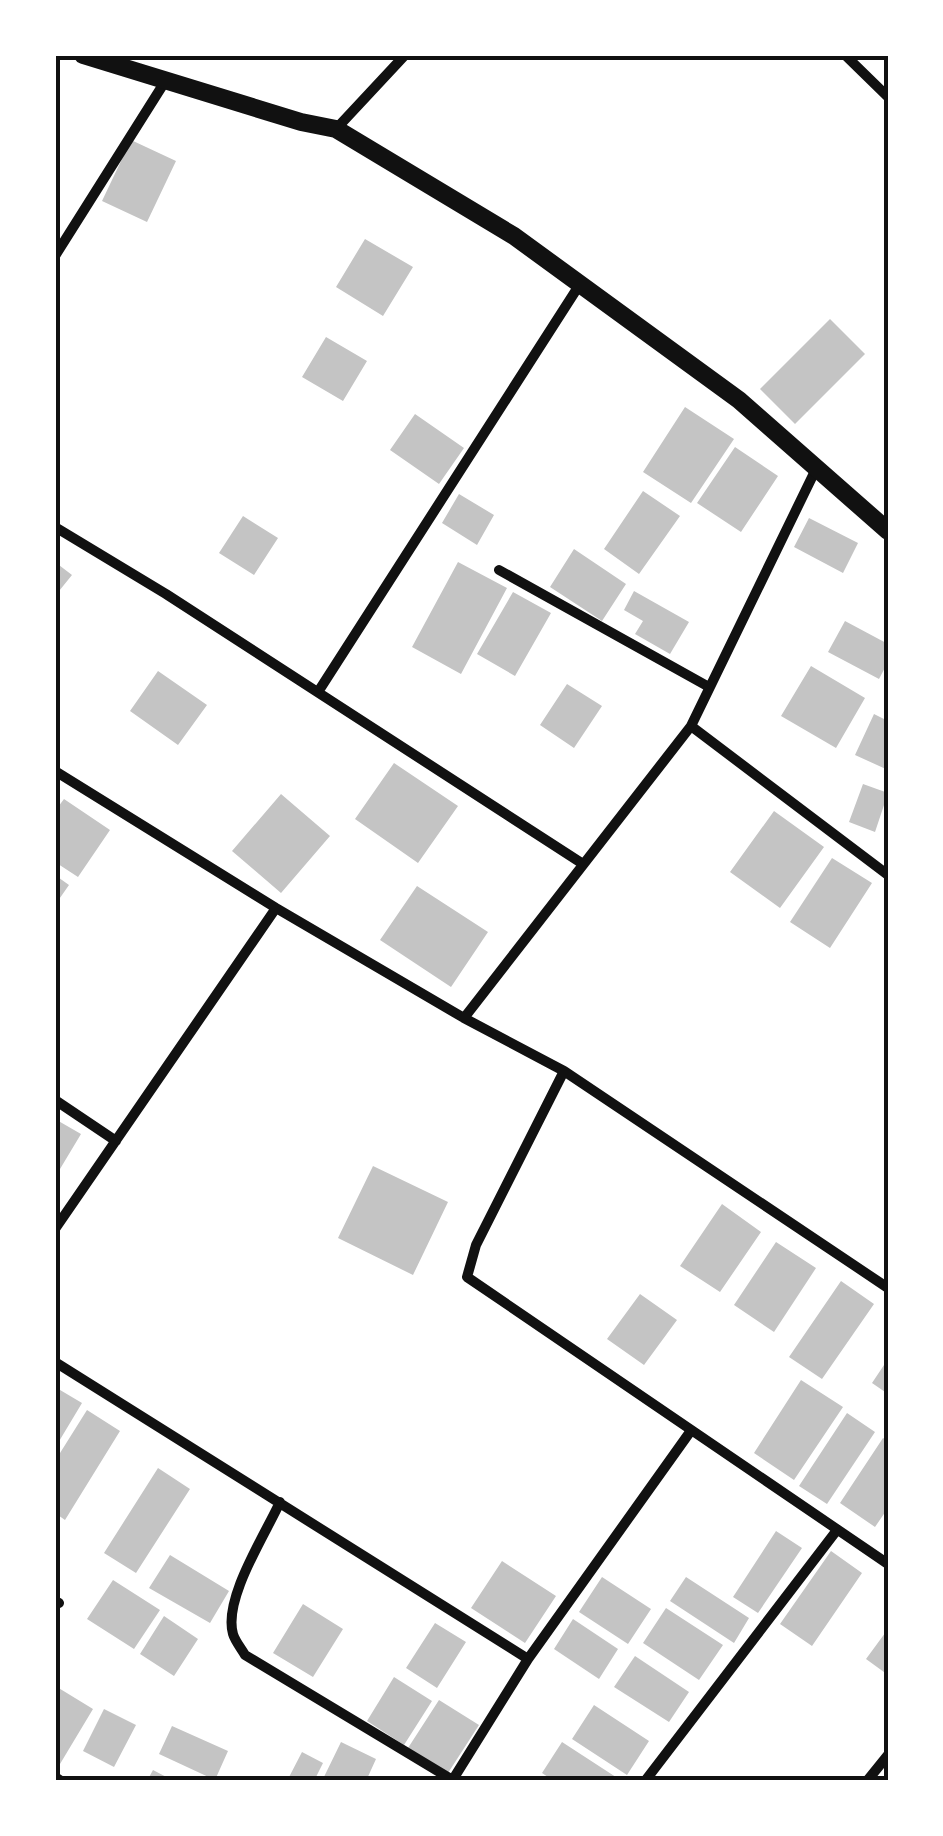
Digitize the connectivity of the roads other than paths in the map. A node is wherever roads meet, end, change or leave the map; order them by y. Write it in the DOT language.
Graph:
graph roads {
  1 [pos="83,55"];
  2 [pos="406,55"];
  3 [pos="845,55"];
  4 [pos="166,80"];
  5 [pos="888,97"];
  6 [pos="336,129"];
  7 [pos="55,256"];
  8 [pos="580,284"];
  9 [pos="816,469"];
  10 [pos="55,527"];
  11 [pos="888,531"];
  12 [pos="499,570"];
  13 [pos="710,687"];
  14 [pos="318,692"];
  15 [pos="691,726"];
  16 [pos="55,772"];
  17 [pos="583,864"];
  18 [pos="888,874"];
  19 [pos="276,908"];
  20 [pos="464,1018"];
  21 [pos="564,1071"];
  22 [pos="55,1100"];
  23 [pos="116,1141"];
  24 [pos="55,1229"];
  25 [pos="888,1288"];
  26 [pos="55,1362"];
  27 [pos="690,1432"];
  28 [pos="280,1502"];
  29 [pos="837,1530"];
  30 [pos="888,1564"];
  31 [pos="528,1659"];
  32 [pos="888,1754"];
  33 [pos="451,1780"];
  34 [pos="646,1781"];
  35 [pos="866,1781"];
  1 -- 4 [label="street"];
  2 -- 6 [label="street"];
  3 -- 5 [label="street"];
  4 -- 6 [label="street"];
  4 -- 7 [label="street"];
  6 -- 8 [label="street"];
  8 -- 9 [label="street"];
  8 -- 14 [label="street"];
  9 -- 11 [label="street"];
  9 -- 13 [label="street"];
  10 -- 14 [label="street"];
  12 -- 13 [label="street"];
  13 -- 15 [label="street"];
  14 -- 17 [label="street"];
  15 -- 17 [label="street"];
  15 -- 18 [label="street"];
  16 -- 19 [label="street"];
  17 -- 20 [label="street"];
  19 -- 20 [label="street"];
  19 -- 23 [label="street"];
  20 -- 21 [label="street"];
  21 -- 25 [label="street"];
  21 -- 27 [label="street"];
  22 -- 23 [label="street"];
  23 -- 24 [label="street"];
  26 -- 28 [label="street"];
  27 -- 29 [label="street"];
  27 -- 31 [label="street"];
  28 -- 31 [label="street"];
  28 -- 33 [label="street"];
  29 -- 30 [label="street"];
  29 -- 34 [label="street"];
  31 -- 33 [label="street"];
  32 -- 35 [label="street"];
}
